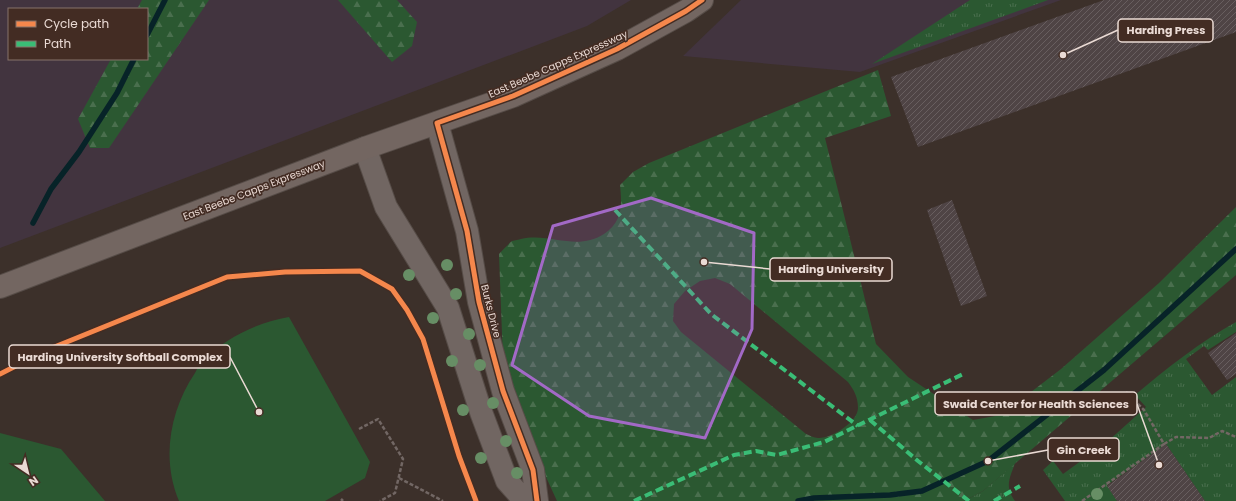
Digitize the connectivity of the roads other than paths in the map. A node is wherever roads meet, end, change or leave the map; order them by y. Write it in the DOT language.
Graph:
graph roads {
  1 [pos="702,0"];
  2 [pos="437,123"];
  3 [pos="365,148"];
  4 [pos="0,286"];
  5 [pos="525,501"];
  6 [pos="537,501"];
  1 -- 2 [label="main road, East Beebe Capps Expressway"];
  2 -- 3 [label="main road, East Beebe Capps Expressway"];
  2 -- 6 [label="street, Burks Drive"];
  3 -- 4 [label="main road, East Beebe Capps Expressway"];
  3 -- 5 [label="street"];
}
